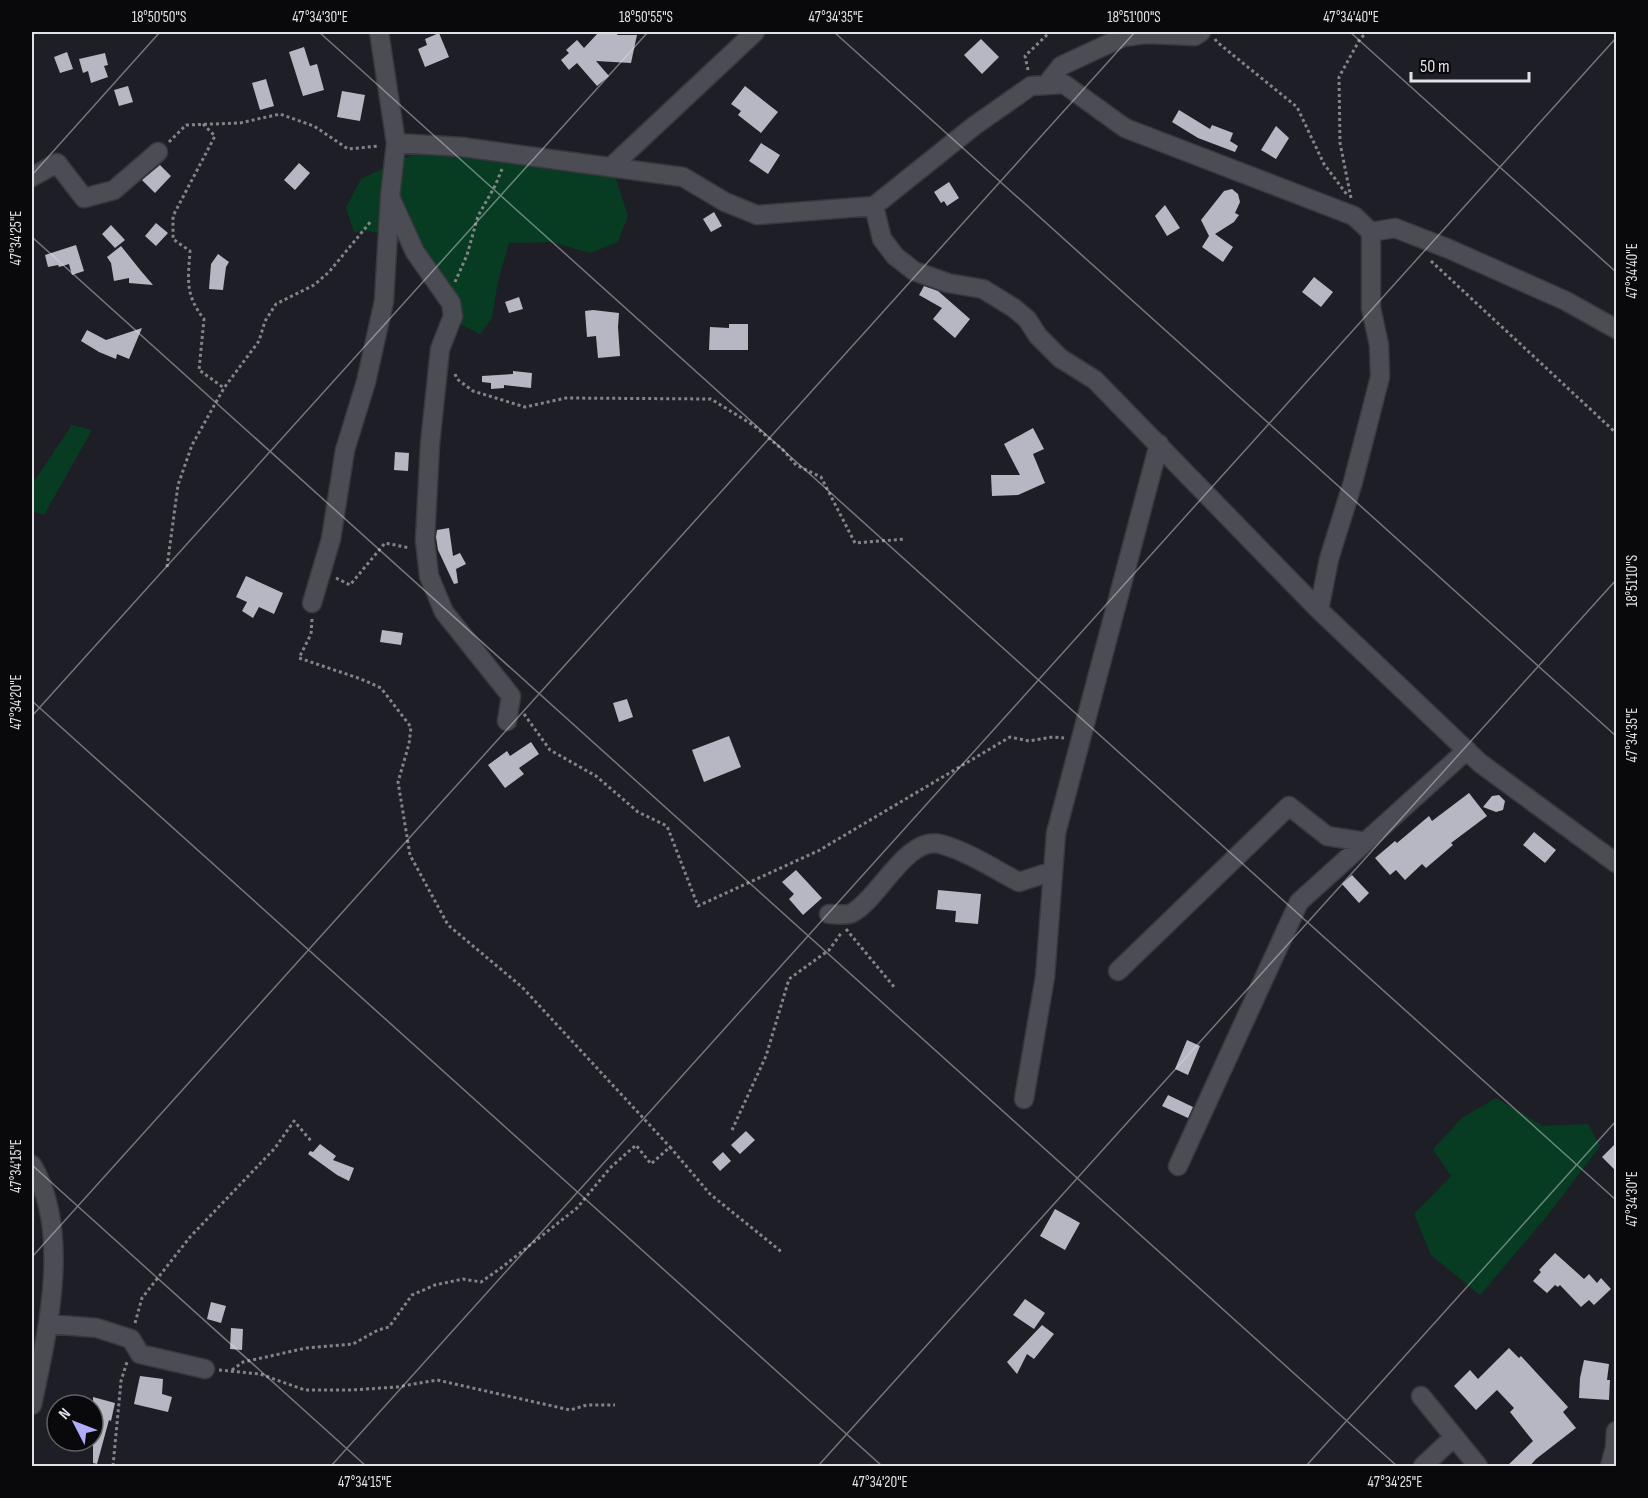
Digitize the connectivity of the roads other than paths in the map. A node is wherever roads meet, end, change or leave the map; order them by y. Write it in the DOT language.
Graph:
graph roads {
  1 [pos="380,32"];
  2 [pos="755,32"];
  3 [pos="1202,32"];
  4 [pos="1038,86"];
  5 [pos="396,143"];
  6 [pos="158,153"];
  7 [pos="611,167"];
  8 [pos="32,177"];
  9 [pos="390,198"];
  10 [pos="874,206"];
  11 [pos="1371,232"];
  12 [pos="1617,329"];
  13 [pos="1159,444"];
  14 [pos="312,603"];
  15 [pos="1319,610"];
  16 [pos="507,721"];
  17 [pos="1467,750"];
  18 [pos="1366,842"];
  19 [pos="1617,863"];
  20 [pos="1053,871"];
  21 [pos="829,914"];
  22 [pos="1118,971"];
  23 [pos="1024,1099"];
  24 [pos="32,1165"];
  25 [pos="1178,1166"];
  26 [pos="49,1324"];
  27 [pos="205,1369"];
  28 [pos="1421,1396"];
  29 [pos="32,1405"];
  30 [pos="1617,1431"];
  31 [pos="1454,1437"];
  32 [pos="1422,1467"];
  33 [pos="1478,1467"];
  34 [pos="1610,1467"];
  1 -- 5 [label="street"];
  2 -- 7 [label="street"];
  3 -- 4 [label="street"];
  4 -- 10 [label="street"];
  4 -- 11 [label="street"];
  5 -- 7 [label="street"];
  5 -- 9 [label="street"];
  6 -- 8 [label="street"];
  7 -- 10 [label="street"];
  9 -- 14 [label="street"];
  9 -- 16 [label="street"];
  10 -- 13 [label="street"];
  11 -- 12 [label="street"];
  11 -- 15 [label="street"];
  13 -- 15 [label="street"];
  13 -- 20 [label="street"];
  15 -- 17 [label="street"];
  17 -- 18 [label="street"];
  17 -- 19 [label="street"];
  18 -- 22 [label="street"];
  18 -- 25 [label="street"];
  20 -- 21 [label="street"];
  20 -- 23 [label="street"];
  24 -- 26 [label="street"];
  26 -- 27 [label="street"];
  26 -- 29 [label="street"];
  28 -- 31 [label="street"];
  30 -- 34 [label="street"];
  31 -- 32 [label="street"];
  31 -- 33 [label="street"];
}
